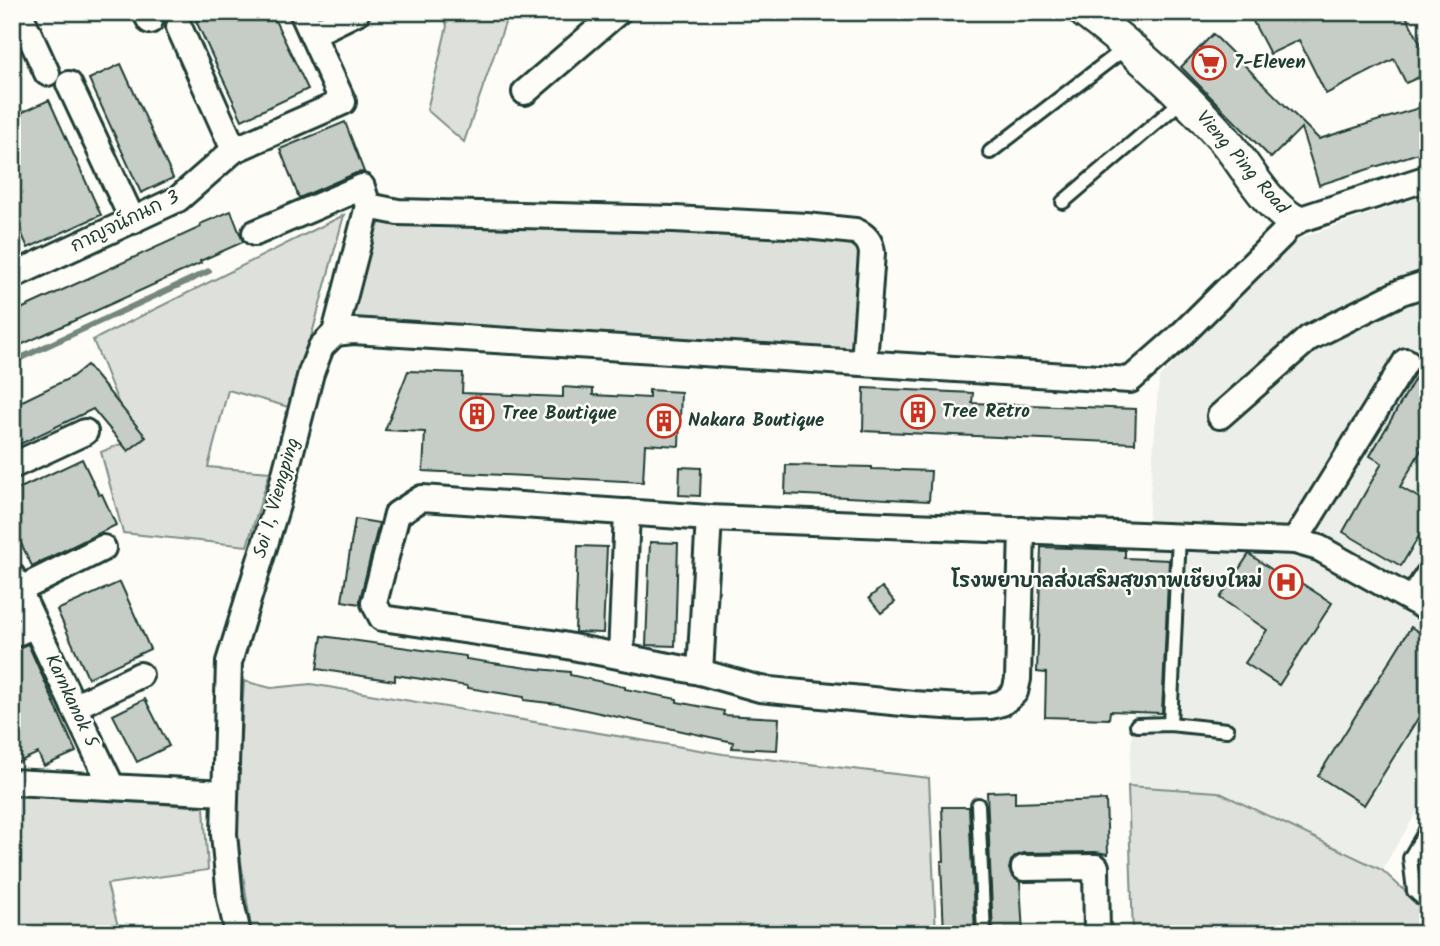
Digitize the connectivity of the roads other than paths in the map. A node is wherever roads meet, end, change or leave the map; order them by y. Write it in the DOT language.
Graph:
graph roads {
  1 [pos="19,12"];
  2 [pos="357,12"];
  3 [pos="618,12"];
  4 [pos="1084,12"];
  5 [pos="307,23"];
  6 [pos="179,27"];
  7 [pos="1128,46"];
  8 [pos="525,92"];
  9 [pos="1185,99"];
  10 [pos="234,150"];
  11 [pos="990,152"];
  12 [pos="1428,178"];
  13 [pos="1063,202"];
  14 [pos="368,206"];
  15 [pos="1293,220"];
  16 [pos="133,221"];
  17 [pos="255,233"];
  18 [pos="14,272"];
  19 [pos="1428,284"];
  20 [pos="335,333"];
  21 [pos="1406,361"];
  22 [pos="864,363"];
  23 [pos="1220,416"];
  24 [pos="85,432"];
  25 [pos="12,466"];
  26 [pos="627,512"];
  27 [pos="709,518"];
  28 [pos="1021,530"];
  29 [pos="1179,536"];
  30 [pos="1295,541"];
  31 [pos="103,548"];
  32 [pos="1428,575"];
  33 [pos="15,583"];
  34 [pos="1420,605"];
  35 [pos="35,625"];
  36 [pos="12,635"];
  37 [pos="621,656"];
  38 [pos="700,672"];
  39 [pos="140,675"];
  40 [pos="74,707"];
  41 [pos="1170,724"];
  42 [pos="1138,725"];
  43 [pos="1227,730"];
  44 [pos="12,782"];
  45 [pos="112,787"];
  46 [pos="225,793"];
  47 [pos="978,805"];
  48 [pos="1428,827"];
  49 [pos="1024,868"];
  50 [pos="1428,904"];
  51 [pos="238,934"];
  52 [pos="984,934"];
  53 [pos="1097,934"];
  1 -- 16 [label="street"];
  2 -- 5 [label="street"];
  3 -- 8 [label="street"];
  4 -- 7 [label="street, Vieng Ping Road"];
  5 -- 10 [label="street, กาญจน์กนก 3"];
  6 -- 10 [label="street"];
  7 -- 9 [label="street, Vieng Ping Road"];
  7 -- 11 [label="lane"];
  9 -- 13 [label="lane"];
  9 -- 15 [label="street, Vieng Ping Road"];
  10 -- 16 [label="street, กาญจน์กนก 3"];
  12 -- 15 [label="street, Vieng Ping Road"];
  14 -- 17 [label="street"];
  14 -- 20 [label="street, Soi 1, Viengping"];
  14 -- 22 [label="street"];
  15 -- 22 [label="street"];
  16 -- 18 [label="street, กาญจน์กนก 3"];
  19 -- 23 [label="street"];
  20 -- 22 [label="street"];
  20 -- 46 [label="street, Soi 1, Viengping"];
  21 -- 30 [label="street"];
  24 -- 25 [label="street"];
  26 -- 27 [label="street"];
  26 -- 37 [label="street"];
  26 -- 37 [label="street"];
  27 -- 28 [label="street"];
  27 -- 38 [label="street"];
  28 -- 29 [label="street"];
  28 -- 38 [label="street"];
  29 -- 30 [label="street"];
  29 -- 41 [label="lane"];
  30 -- 34 [label="street"];
  31 -- 33 [label="street"];
  32 -- 34 [label="street"];
  33 -- 35 [label="street, Karnkanok 5"];
  35 -- 36 [label="street"];
  35 -- 40 [label="street, Karnkanok 5"];
  37 -- 38 [label="street"];
  39 -- 40 [label="street"];
  40 -- 45 [label="street, Karnkanok 5"];
  41 -- 42 [label="lane"];
  41 -- 43 [label="lane"];
  44 -- 45 [label="street"];
  45 -- 46 [label="street"];
  46 -- 51 [label="street, Soi 1, Viengping"];
  47 -- 52 [label="lane"];
  48 -- 50 [label="lane"];
  49 -- 53 [label="street"];
}
